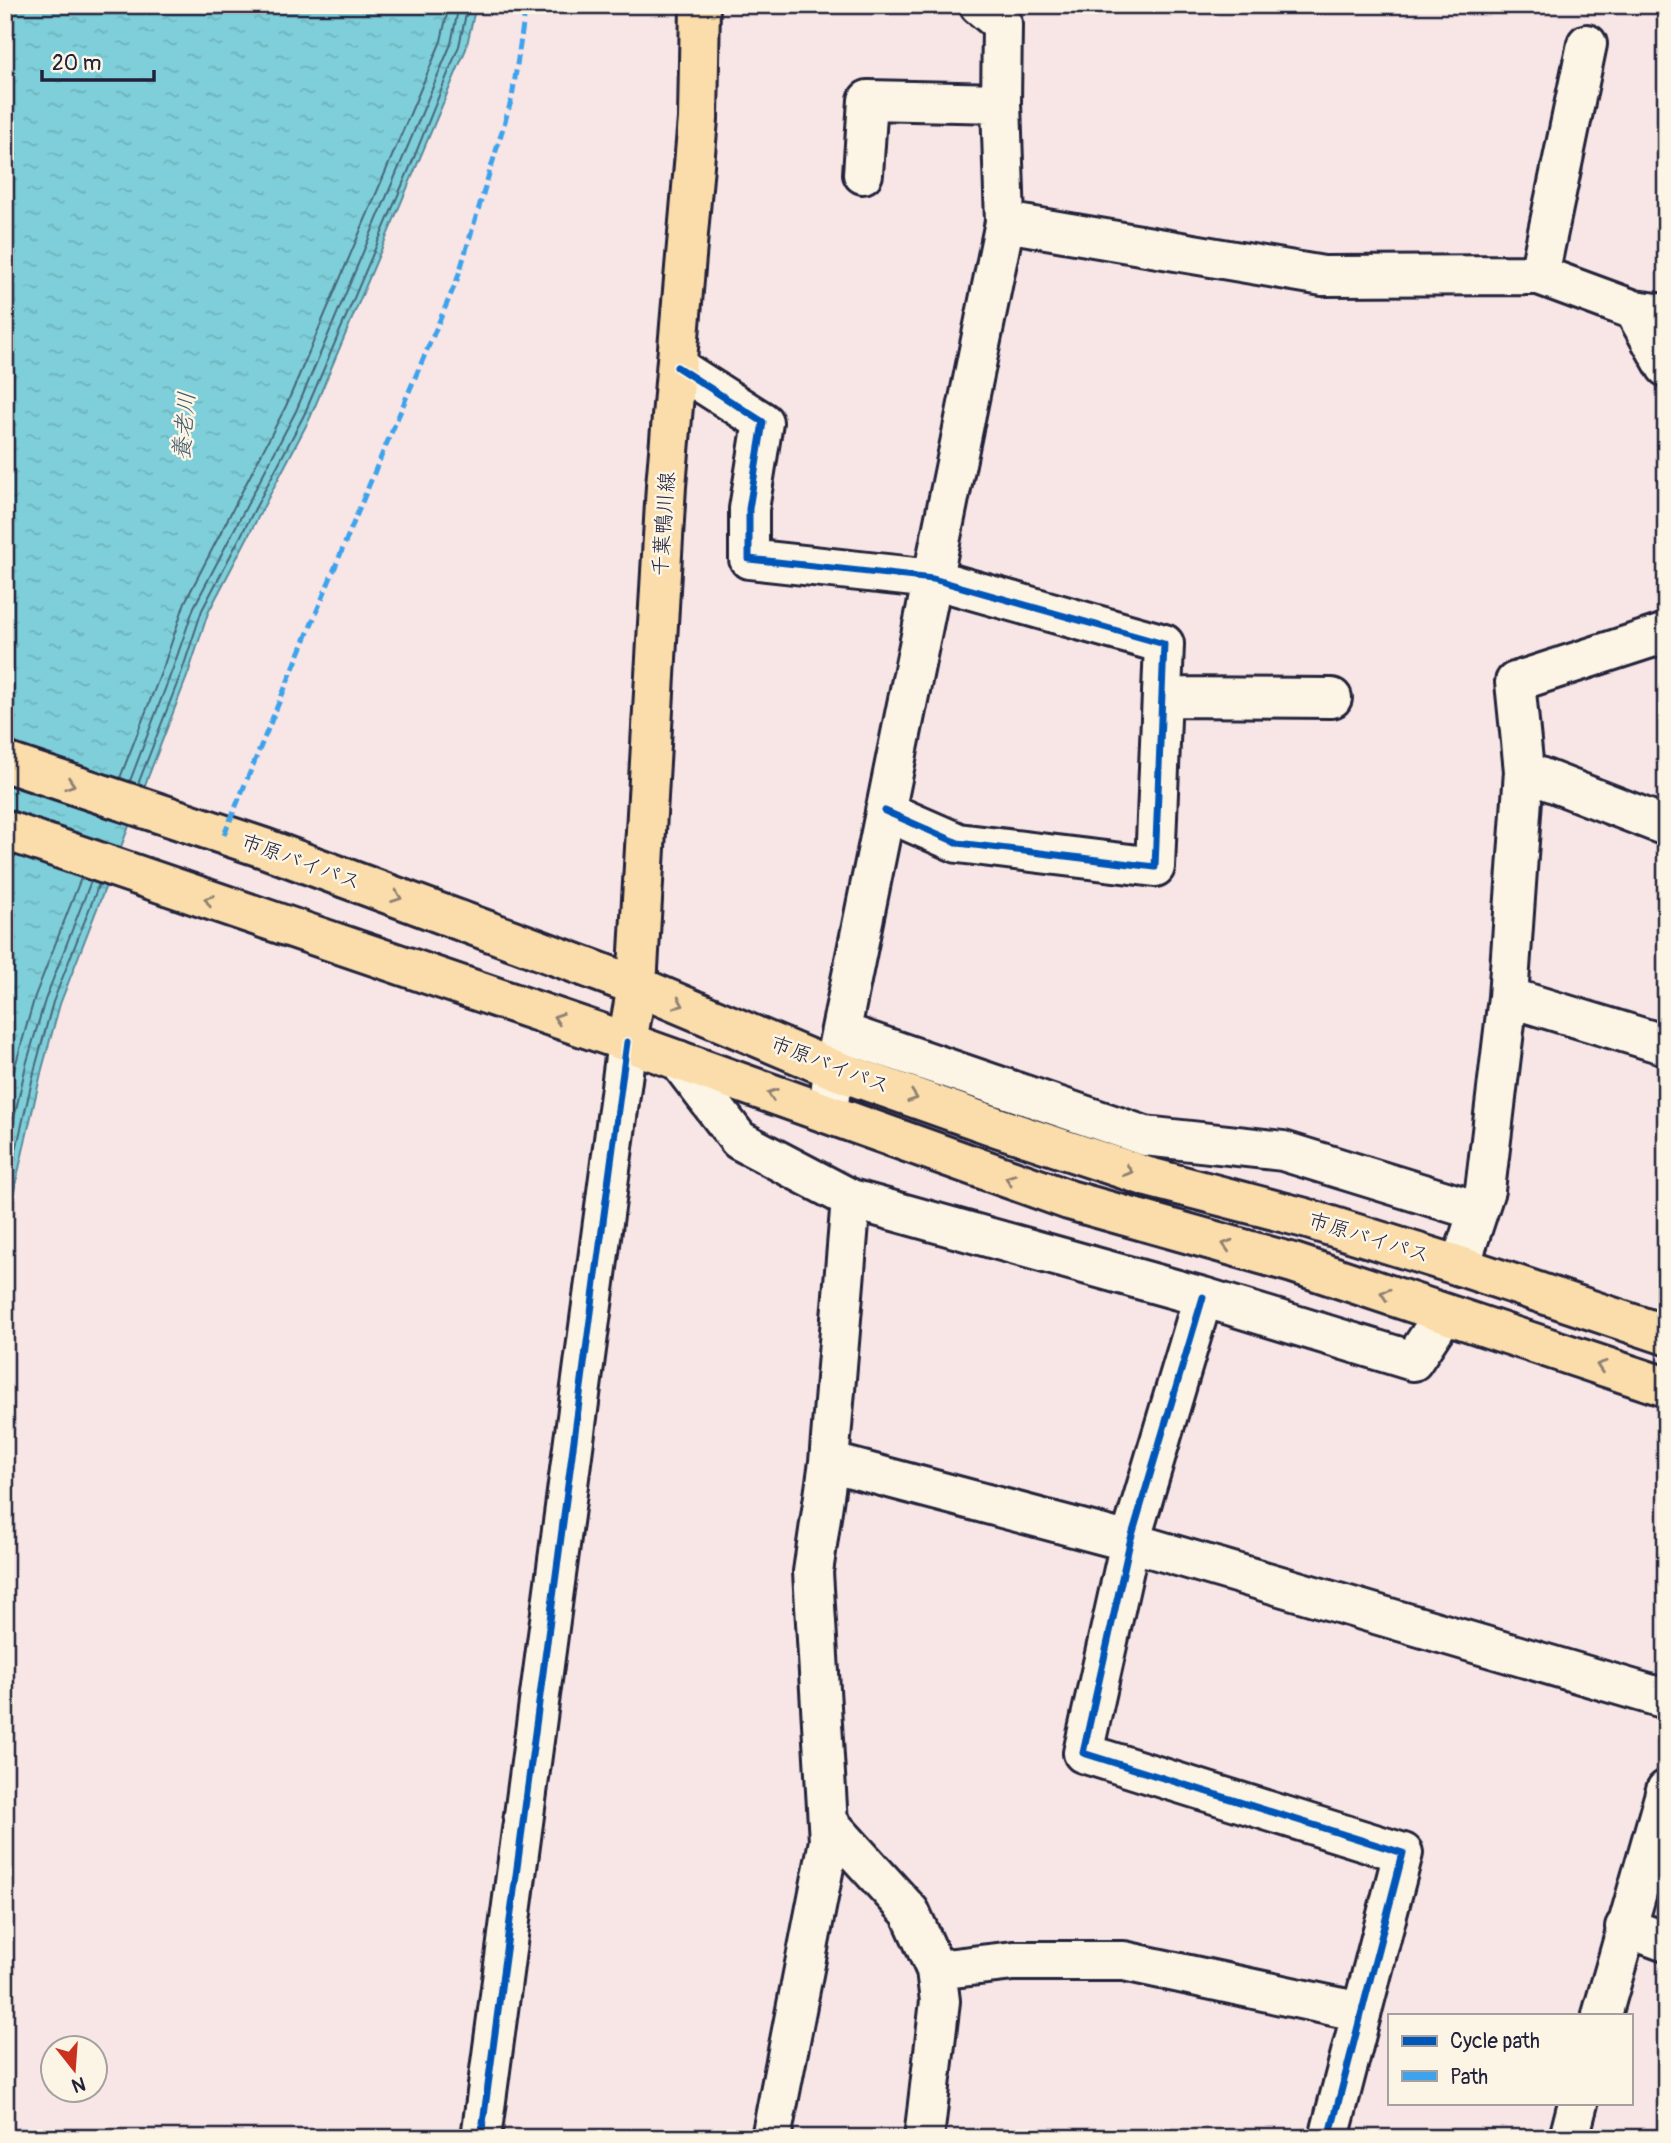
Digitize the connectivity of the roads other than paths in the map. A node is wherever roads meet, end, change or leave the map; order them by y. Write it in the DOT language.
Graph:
graph roads {
  1 [pos="700,5"];
  2 [pos="979,5"];
  3 [pos="1587,44"];
  4 [pos="1001,103"];
  5 [pos="863,174"];
  6 [pos="1005,222"];
  7 [pos="1539,275"];
  8 [pos="1650,312"];
  9 [pos="677,367"];
  10 [pos="1666,367"];
  11 [pos="933,579"];
  12 [pos="1666,633"];
  13 [pos="1162,697"];
  14 [pos="1332,698"];
  15 [pos="5,762"];
  16 [pos="1524,771"];
  17 [pos="885,811"];
  18 [pos="1666,826"];
  19 [pos="5,830"];
  20 [pos="638,986"];
  21 [pos="1508,997"];
  22 [pos="841,1032"];
  23 [pos="627,1042"];
  24 [pos="1666,1045"];
  25 [pos="678,1060"];
  26 [pos="833,1069"];
  27 [pos="828,1113"];
  28 [pos="851,1199"];
  29 [pos="1478,1211"];
  30 [pos="1460,1266"];
  31 [pos="1203,1297"];
  32 [pos="1444,1314"];
  33 [pos="1666,1335"];
  34 [pos="1666,1387"];
  35 [pos="829,1462"];
  36 [pos="1130,1542"];
  37 [pos="1666,1699"];
  38 [pos="1666,1790"];
  39 [pos="828,1822"];
  40 [pos="1625,1927"];
  41 [pos="1666,1942"];
  42 [pos="936,1970"];
  43 [pos="1361,2012"];
  44 [pos="1602,2014"];
  45 [pos="1578,2104"];
  46 [pos="481,2138"];
  47 [pos="771,2138"];
  48 [pos="924,2138"];
  49 [pos="1329,2138"];
  50 [pos="1569,2138"];
  1 -- 9 [label="main road, 千葉鴨川線"];
  2 -- 4 [label="street"];
  3 -- 7 [label="street"];
  4 -- 5 [label="street"];
  4 -- 6 [label="street"];
  6 -- 7 [label="street"];
  6 -- 11 [label="street"];
  7 -- 8 [label="street"];
  8 -- 10 [label="street"];
  9 -- 11 [label="street"];
  9 -- 20 [label="main road, 千葉鴨川線"];
  11 -- 13 [label="street"];
  11 -- 17 [label="street"];
  12 -- 16 [label="street"];
  13 -- 14 [label="street"];
  13 -- 17 [label="street"];
  15 -- 20 [label="main road, 市原バイパス, one-way"];
  16 -- 18 [label="street"];
  16 -- 21 [label="street"];
  17 -- 22 [label="street"];
  23 -- 19 [label="main road, one-way"];
  20 -- 23 [label="main road, 千葉鴨川線"];
  20 -- 26 [label="main road, 市原バイパス, one-way"];
  21 -- 24 [label="street"];
  21 -- 29 [label="street"];
  22 -- 26 [label="street"];
  22 -- 29 [label="street"];
  23 -- 25 [label="main road"];
  23 -- 46 [label="street"];
  27 -- 25 [label="main road, one-way"];
  25 -- 28 [label="street"];
  26 -- 27 [label="street"];
  26 -- 30 [label="main road, 市原バイパス, one-way"];
  32 -- 27 [label="main road, one-way"];
  28 -- 31 [label="street"];
  28 -- 35 [label="street"];
  29 -- 30 [label="street"];
  30 -- 33 [label="main road, 市原バイパス"];
  31 -- 32 [label="street"];
  31 -- 36 [label="street"];
  34 -- 32 [label="main road, one-way"];
  35 -- 36 [label="street"];
  35 -- 39 [label="street"];
  36 -- 37 [label="street"];
  36 -- 43 [label="street"];
  38 -- 40 [label="street"];
  39 -- 42 [label="street"];
  39 -- 47 [label="street"];
  40 -- 41 [label="street"];
  40 -- 44 [label="street"];
  42 -- 43 [label="street"];
  42 -- 48 [label="street"];
  43 -- 49 [label="street"];
  45 -- 50 [label="street"];
}
